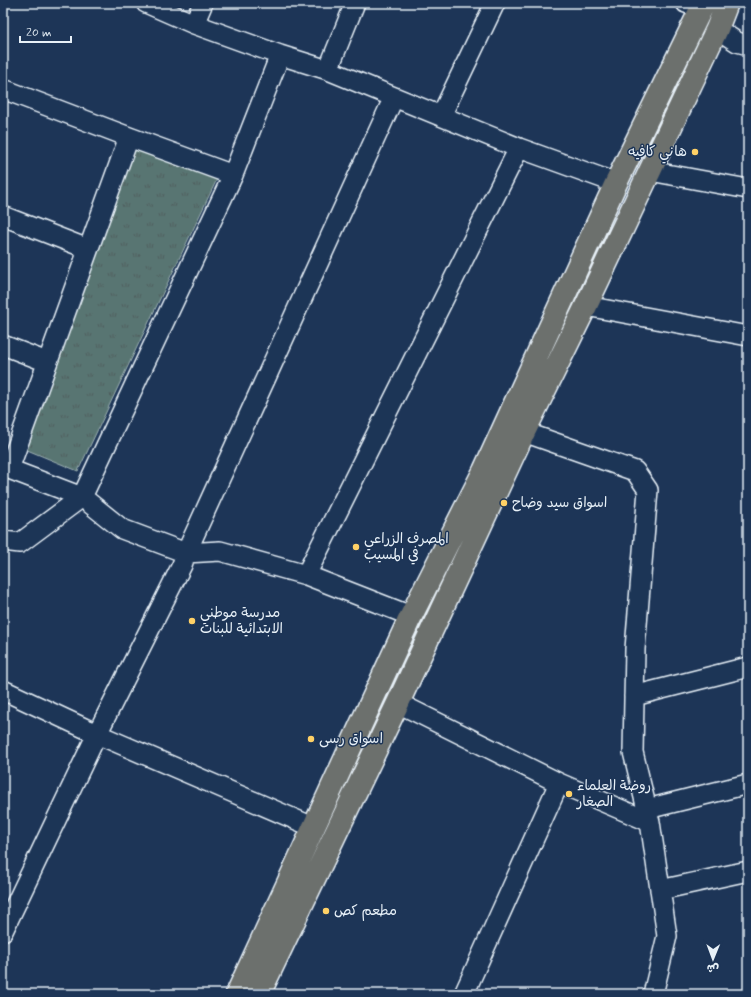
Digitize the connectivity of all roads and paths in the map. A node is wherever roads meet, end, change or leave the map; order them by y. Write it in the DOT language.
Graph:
graph roads {
  1 [pos="146,3"];
  2 [pos="203,3"];
  3 [pos="355,3"];
  4 [pos="495,3"];
  5 [pos="728,3"];
  6 [pos="697,5"];
  7 [pos="194,24"];
  8 [pos="717,29"];
  9 [pos="748,45"];
  10 [pos="280,55"];
  11 [pos="328,70"];
  12 [pos="3,89"];
  13 [pos="394,97"];
  14 [pos="441,116"];
  15 [pos="129,137"];
  16 [pos="519,148"];
  17 [pos="650,171"];
  18 [pos="233,175"];
  19 [pos="616,183"];
  20 [pos="748,189"];
  21 [pos="3,216"];
  22 [pos="88,248"];
  23 [pos="586,306"];
  24 [pos="748,336"];
  25 [pos="3,345"];
  26 [pos="47,362"];
  27 [pos="524,432"];
  28 [pos="6,468"];
  29 [pos="82,497"];
  30 [pos="3,541"];
  31 [pos="186,553"];
  32 [pos="306,575"];
  33 [pos="411,616"];
  34 [pos="748,668"];
  35 [pos="3,690"];
  36 [pos="634,696"];
  37 [pos="398,703"];
  38 [pos="97,734"];
  39 [pos="559,783"];
  40 [pos="748,784"];
  41 [pos="649,815"];
  42 [pos="313,827"];
  43 [pos="748,871"];
  44 [pos="660,890"];
  45 [pos="5,920"];
  46 [pos="237,994"];
  47 [pos="259,994"];
  48 [pos="464,994"];
  49 [pos="654,994"];
  1 -- 7 [label="street"];
  2 -- 7 [label="street"];
  3 -- 11 [label="street"];
  4 -- 14 [label="street"];
  5 -- 8 [label="main road"];
  6 -- 19 [label="main road"];
  7 -- 10 [label="street"];
  8 -- 9 [label="street"];
  8 -- 17 [label="main road"];
  10 -- 11 [label="street"];
  10 -- 18 [label="street"];
  11 -- 13 [label="street"];
  12 -- 15 [label="street"];
  13 -- 14 [label="street"];
  13 -- 31 [label="street"];
  14 -- 16 [label="street"];
  15 -- 18 [label="street"];
  15 -- 22 [label="street"];
  16 -- 19 [label="street"];
  16 -- 32 [label="street"];
  17 -- 20 [label="street"];
  17 -- 23 [label="main road"];
  18 -- 29 [label="street"];
  19 -- 33 [label="main road"];
  21 -- 22 [label="street"];
  22 -- 26 [label="street"];
  23 -- 24 [label="street"];
  23 -- 27 [label="main road"];
  25 -- 26 [label="street"];
  26 -- 28 [label="street"];
  27 -- 36 [label="street"];
  27 -- 37 [label="main road"];
  28 -- 29 [label="street"];
  29 -- 30 [label="street"];
  29 -- 31 [label="street"];
  31 -- 32 [label="street"];
  31 -- 38 [label="street"];
  32 -- 33 [label="street"];
  33 -- 42 [label="main road"];
  34 -- 36 [label="street"];
  35 -- 38 [label="street"];
  36 -- 41 [label="street"];
  37 -- 39 [label="street"];
  37 -- 47 [label="main road"];
  38 -- 42 [label="street"];
  38 -- 45 [label="street"];
  39 -- 41 [label="street"];
  39 -- 48 [label="street"];
  40 -- 41 [label="street"];
  41 -- 44 [label="street"];
  42 -- 46 [label="main road"];
  43 -- 44 [label="street"];
  44 -- 49 [label="street"];
}
